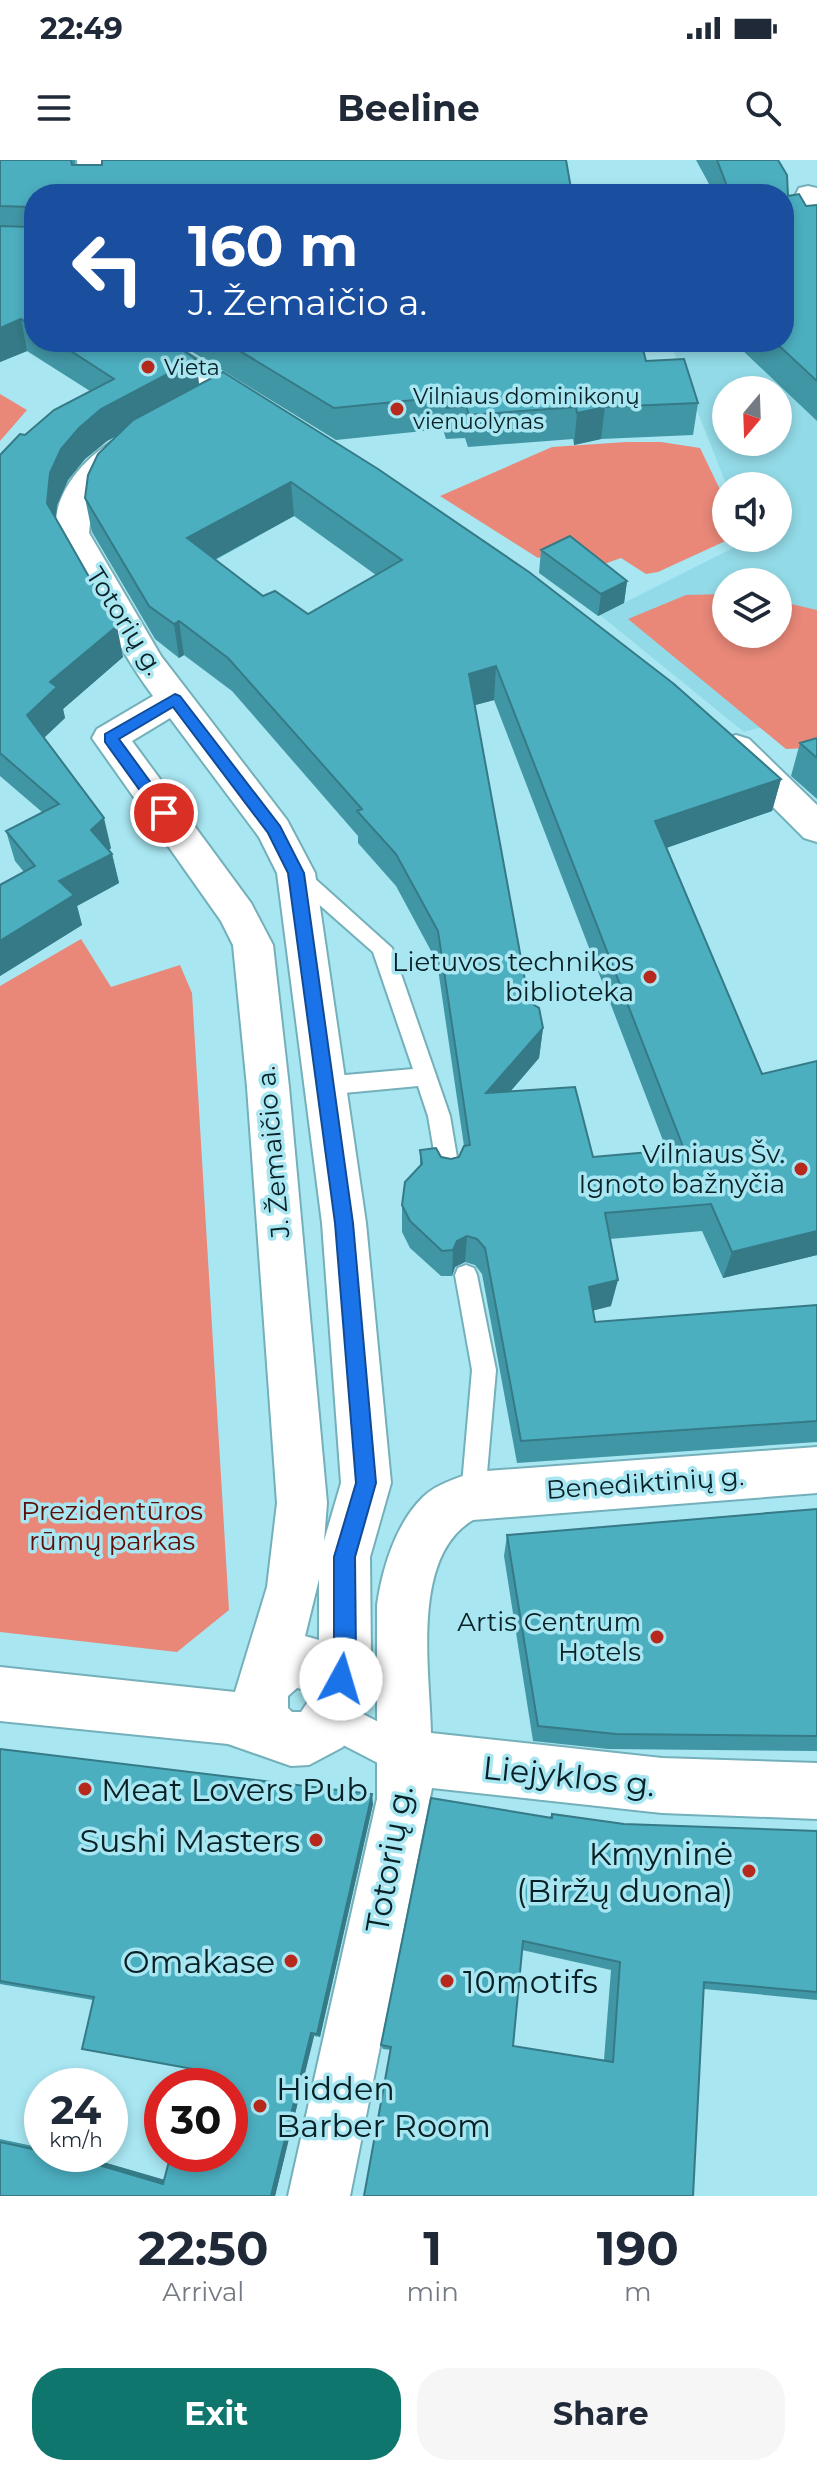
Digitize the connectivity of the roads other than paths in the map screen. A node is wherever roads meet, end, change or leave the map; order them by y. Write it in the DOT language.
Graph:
graph roads {
  1 [pos="90,160"];
  2 [pos="91,184"];
  3 [pos="817,199"];
  4 [pos="794,212"];
  5 [pos="161,352"];
  6 [pos="164,426"];
  7 [pos="287,429"];
  8 [pos="175,699"];
  9 [pos="710,725"];
  10 [pos="817,828"];
  11 [pos="296,873"];
  12 [pos="305,934"];
  13 [pos="253,945"];
  14 [pos="423,1077"];
  15 [pos="323,1086"];
  16 [pos="268,1087"];
  17 [pos="449,1175"];
  18 [pos="466,1275"];
  19 [pos="817,1470"];
  20 [pos="473,1496"];
  21 [pos="0,1694"];
  22 [pos="256,1705"];
  23 [pos="334,1709"];
  24 [pos="405,1757"];
  25 [pos="817,1791"];
  26 [pos="319,2196"];
  1 -- 2 [label="street"];
  3 -- 4 [label="street"];
  5 -- 7 [label="street"];
  6 -- 8 [label="street, Totorių g."];
  8 -- 11 [label="street, Totorių g."];
  8 -- 13 [label="street, J. Žemaičio a."];
  9 -- 10 [label="street"];
  11 -- 12 [label="street, Totorių g."];
  11 -- 14 [label="lane"];
  12 -- 13 [label="street"];
  12 -- 15 [label="street, Totorių g."];
  13 -- 16 [label="street, J. Žemaičio a."];
  14 -- 15 [label="lane"];
  14 -- 17 [label="lane"];
  15 -- 16 [label="street"];
  15 -- 23 [label="street, Totorių g."];
  16 -- 22 [label="street, J. Žemaičio a."];
  18 -- 20 [label="lane"];
  19 -- 20 [label="street, Benediktinių g."];
  20 -- 24 [label="street, Totorių g."];
  21 -- 22 [label="street"];
  22 -- 23 [label="street"];
  22 -- 23 [label="street"];
  23 -- 24 [label="street, Liejyklos g."];
  24 -- 25 [label="street, Liejyklos g."];
  24 -- 26 [label="street, Totorių g."];
}
